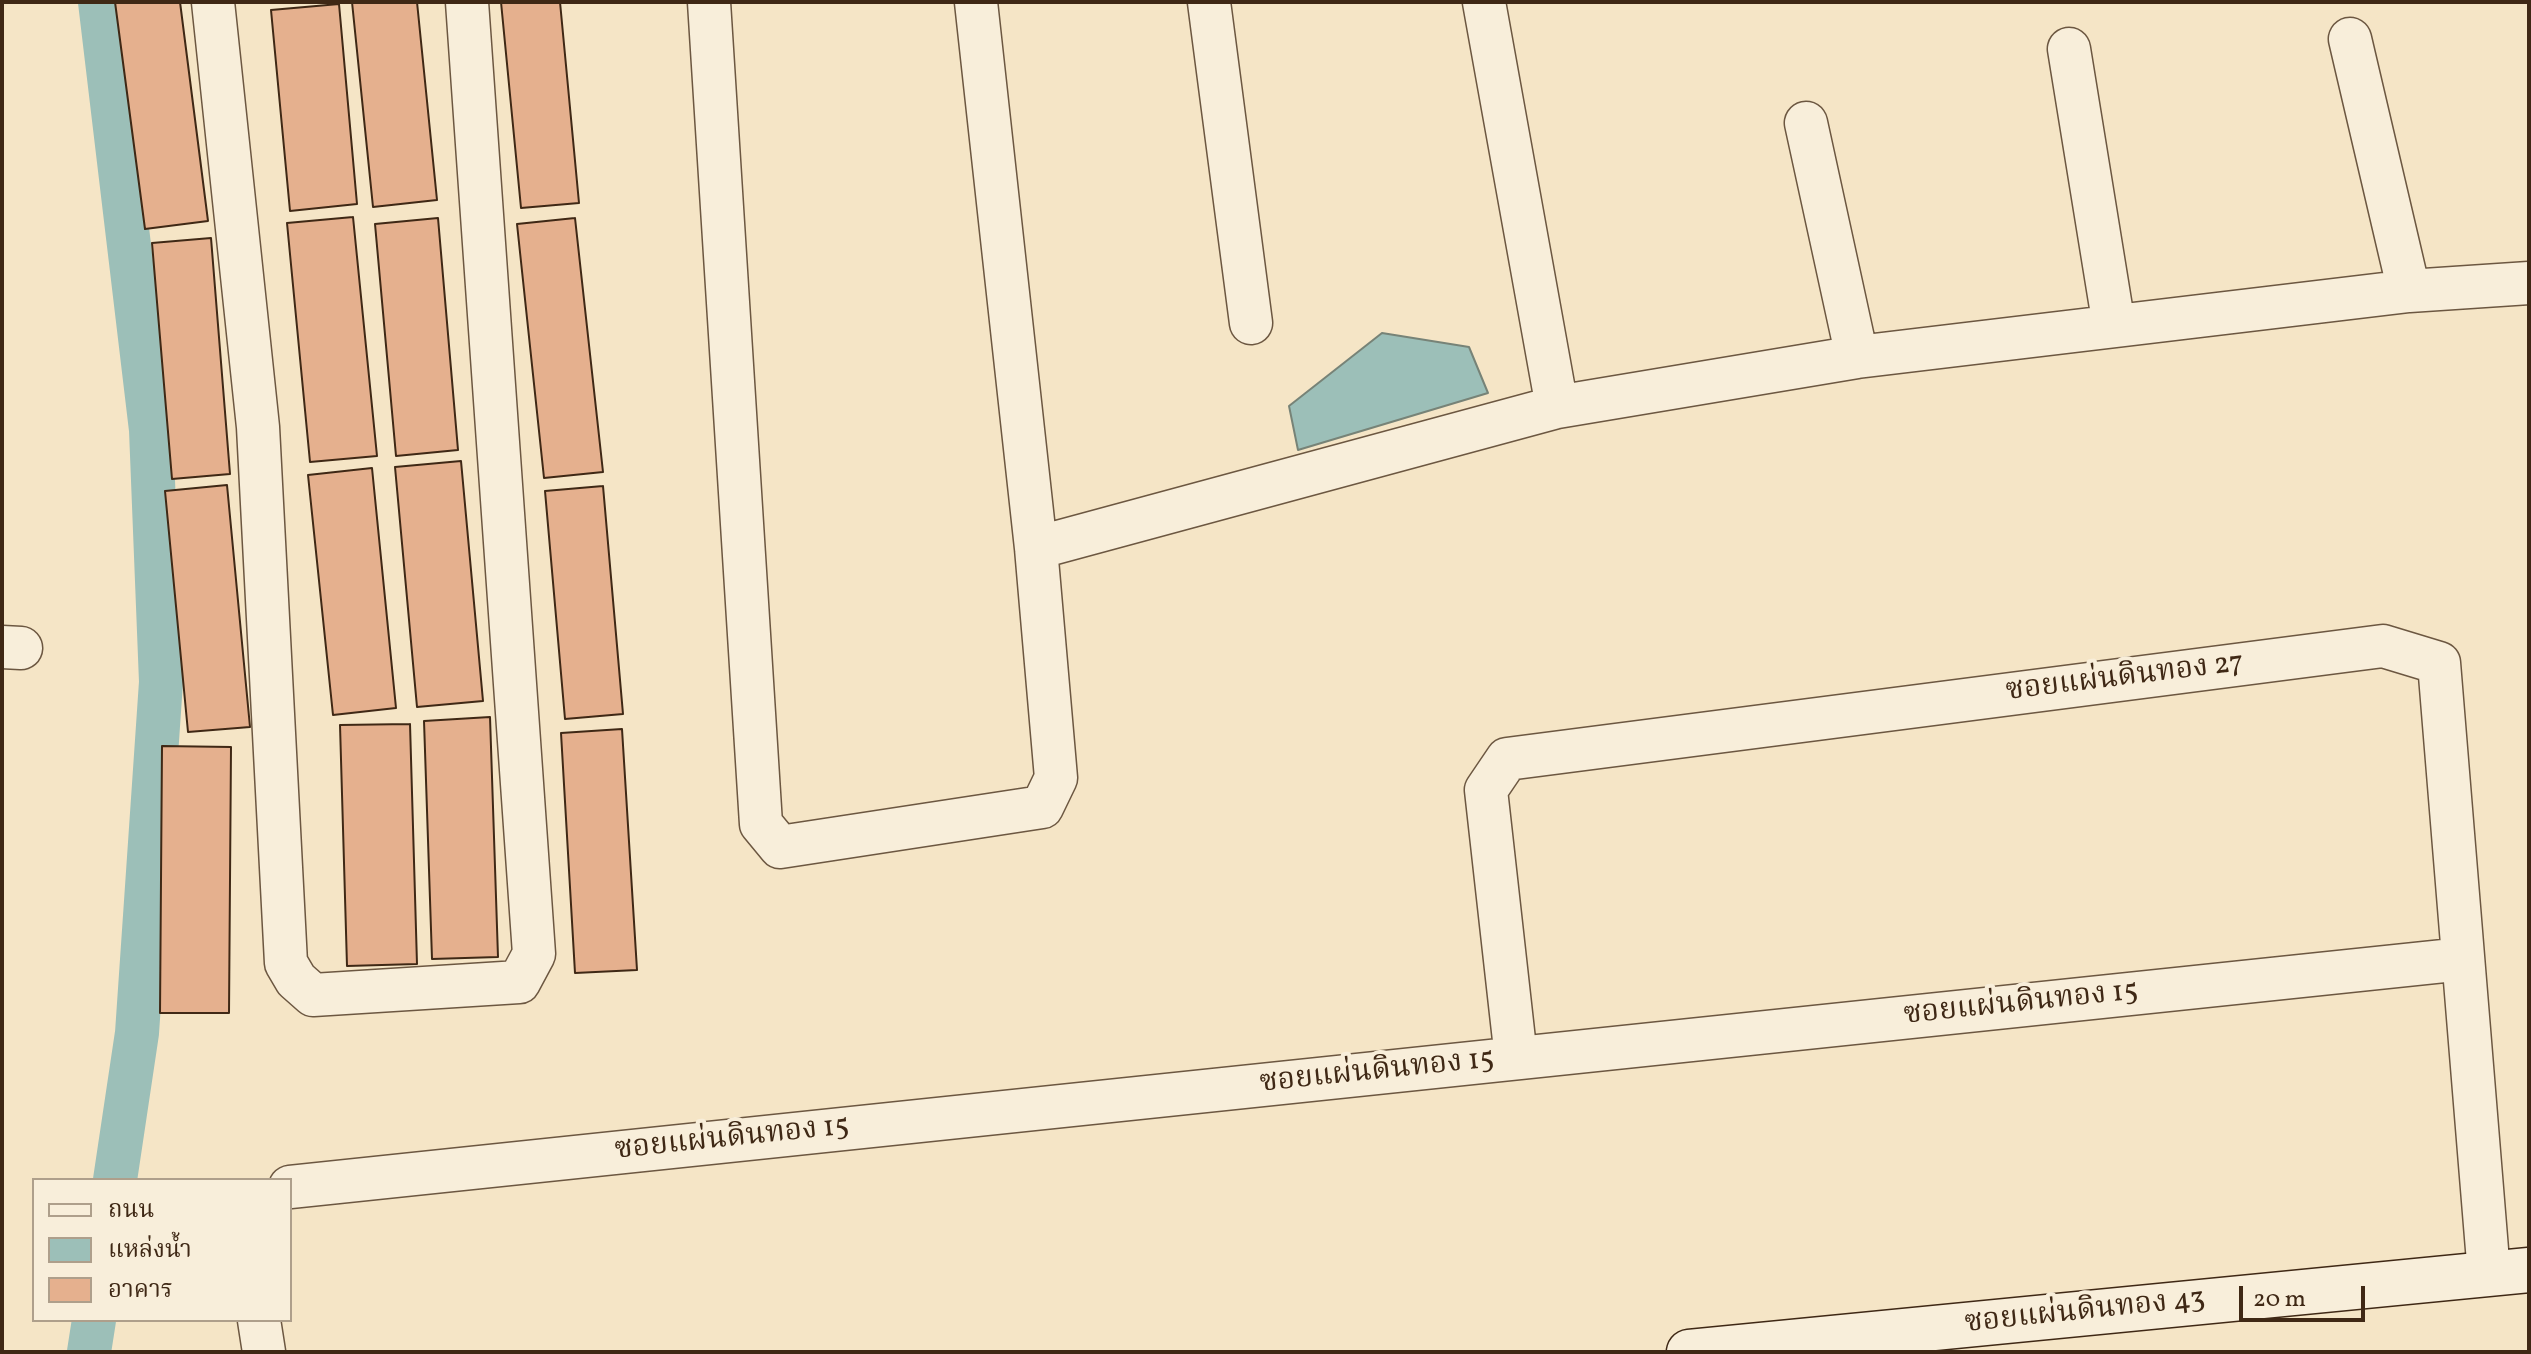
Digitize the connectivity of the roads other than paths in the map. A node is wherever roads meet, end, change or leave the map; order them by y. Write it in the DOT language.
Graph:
graph roads {
  1 [pos="213,2"];
  2 [pos="467,2"];
  3 [pos="709,2"];
  4 [pos="976,2"];
  5 [pos="1209,2"];
  6 [pos="1484,2"];
  7 [pos="2350,39"];
  8 [pos="2069,49"];
  9 [pos="1806,123"];
  10 [pos="2529,283"];
  11 [pos="2409,291"];
  12 [pos="1251,323"];
  13 [pos="2114,326"];
  14 [pos="1857,357"];
  15 [pos="1557,407"];
  16 [pos="1036,548"];
  17 [pos="2463,959"];
  18 [pos="1516,1058"];
  19 [pos="292,1187"];
  20 [pos="2509,1272"];
  21 [pos="259,1322"];
  22 [pos="264,1352"];
  23 [pos="1689,1352"];
  1 -- 2 [label="street"];
  3 -- 16 [label="street"];
  4 -- 16 [label="street"];
  5 -- 12 [label="street"];
  6 -- 15 [label="street"];
  7 -- 11 [label="street"];
  8 -- 13 [label="street"];
  9 -- 14 [label="street"];
  10 -- 11 [label="street"];
  11 -- 13 [label="street"];
  13 -- 14 [label="street"];
  14 -- 15 [label="street"];
  15 -- 16 [label="street"];
  17 -- 18 [label="street, ซอยแผ่นดินทอง 15"];
  17 -- 18 [label="street, ซอยแผ่นดินทอง 27"];
  17 -- 20 [label="street, ซอยแผ่นดินทอง 27"];
  18 -- 19 [label="street, ซอยแผ่นดินทอง 15"];
  20 -- 23 [label="street, ซอยแผ่นดินทอง 43"];
  21 -- 22 [label="street"];
}
